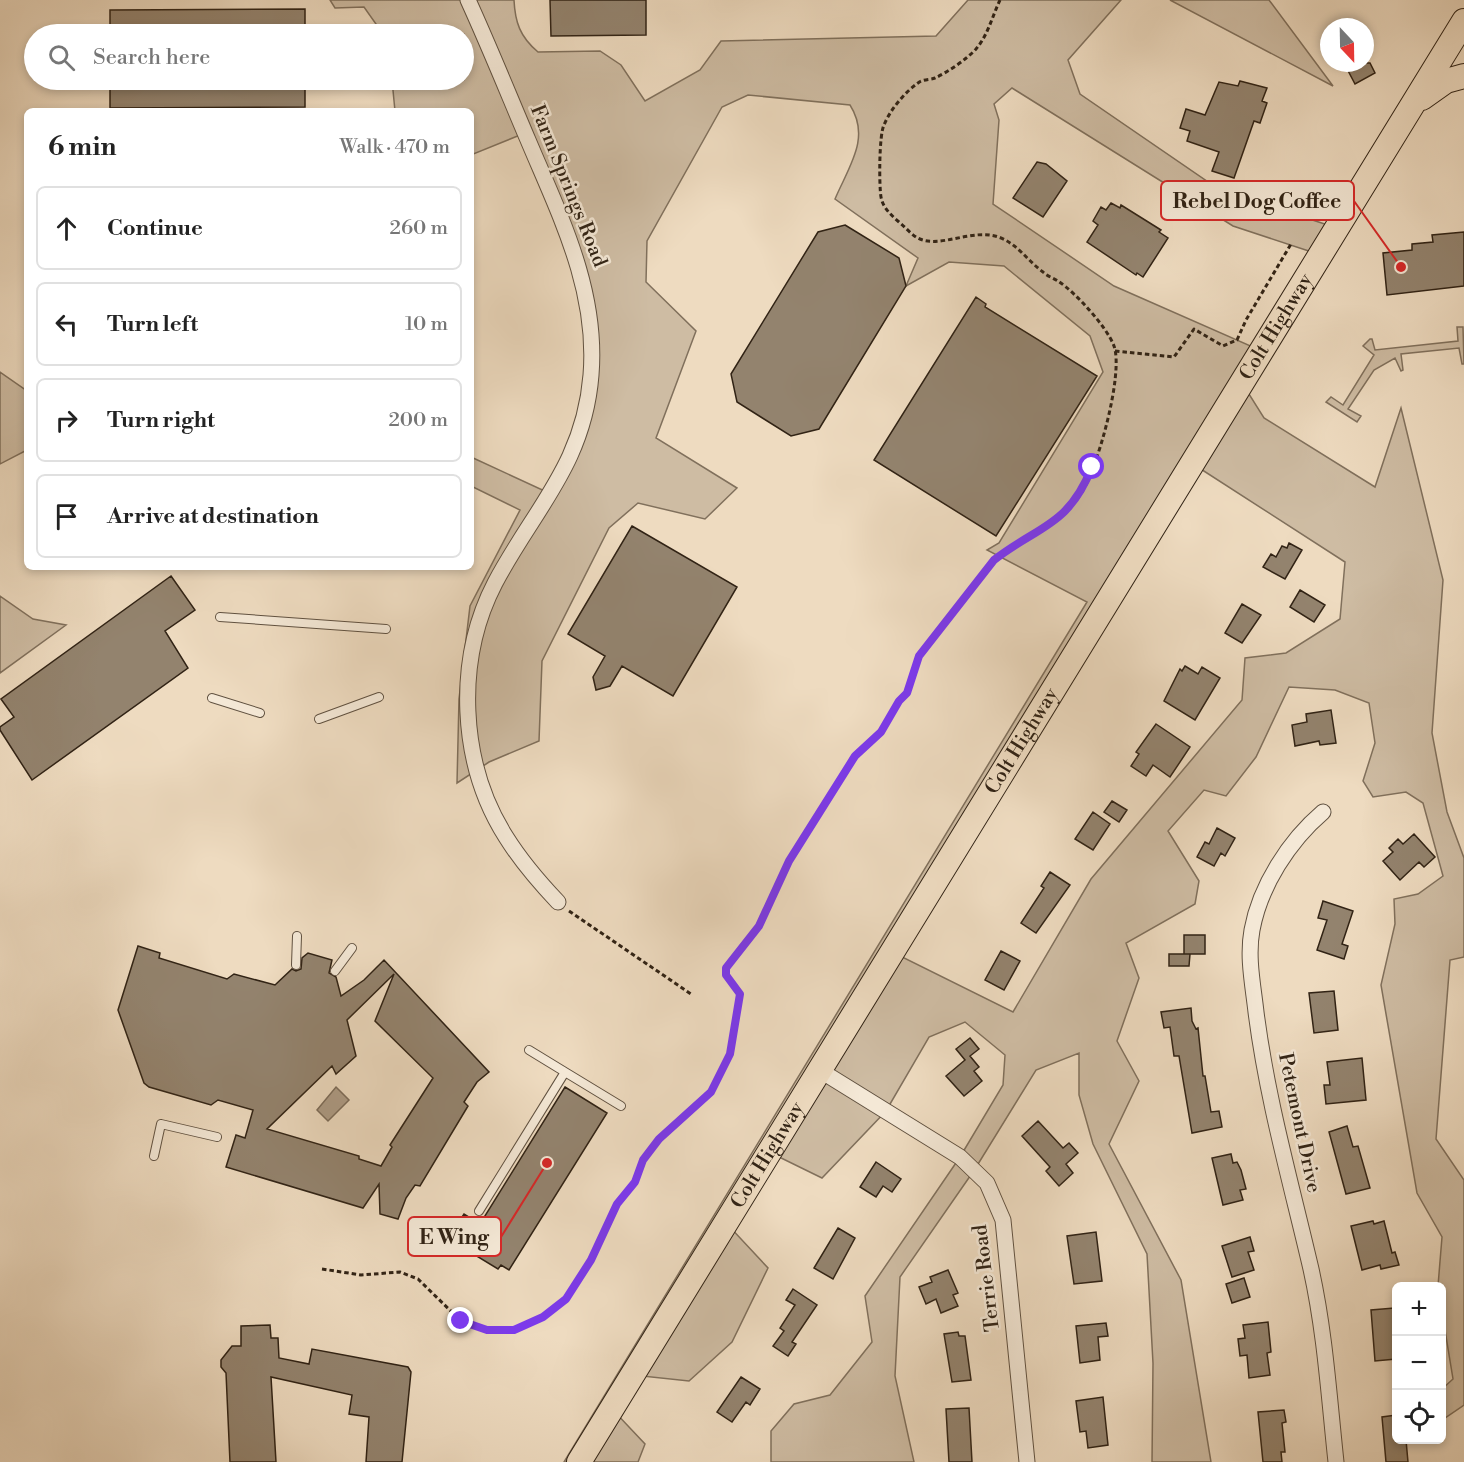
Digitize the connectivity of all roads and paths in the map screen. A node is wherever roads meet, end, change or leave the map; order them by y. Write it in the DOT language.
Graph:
graph roads {
  1 [pos="468,0"];
  2 [pos="1000,0"];
  3 [pos="1464,21"];
  4 [pos="1464,76"];
  5 [pos="1411,108"];
  6 [pos="1291,244"];
  7 [pos="1115,351"];
  8 [pos="220,617"];
  9 [pos="386,629"];
  10 [pos="379,697"];
  11 [pos="212,698"];
  12 [pos="260,713"];
  13 [pos="319,719"];
  14 [pos="1323,812"];
  15 [pos="558,902"];
  16 [pos="297,936"];
  17 [pos="352,948"];
  18 [pos="296,965"];
  19 [pos="334,971"];
  20 [pos="691,994"];
  21 [pos="529,1050"];
  22 [pos="821,1071"];
  23 [pos="565,1072"];
  24 [pos="621,1106"];
  25 [pos="217,1137"];
  26 [pos="154,1156"];
  27 [pos="479,1210"];
  28 [pos="321,1269"];
  29 [pos="579,1462"];
  30 [pos="1027,1462"];
  31 [pos="1336,1462"];
  1 -- 15 [label="street, Farm Springs Road"];
  2 -- 7 [label="path"];
  3 -- 5 [label="highway, Colt Highway"];
  4 -- 5 [label="highway"];
  5 -- 22 [label="highway, Colt Highway"];
  6 -- 7 [label="path"];
  7 -- 28 [label="path"];
  8 -- 9 [label="lane"];
  10 -- 13 [label="lane"];
  11 -- 12 [label="lane"];
  14 -- 31 [label="street, Petemont Drive"];
  15 -- 20 [label="path"];
  16 -- 18 [label="lane"];
  17 -- 19 [label="lane"];
  21 -- 23 [label="lane"];
  22 -- 29 [label="highway, Colt Highway"];
  22 -- 30 [label="street, Terrie Road"];
  23 -- 24 [label="lane"];
  23 -- 27 [label="lane"];
  25 -- 26 [label="lane"];
}
